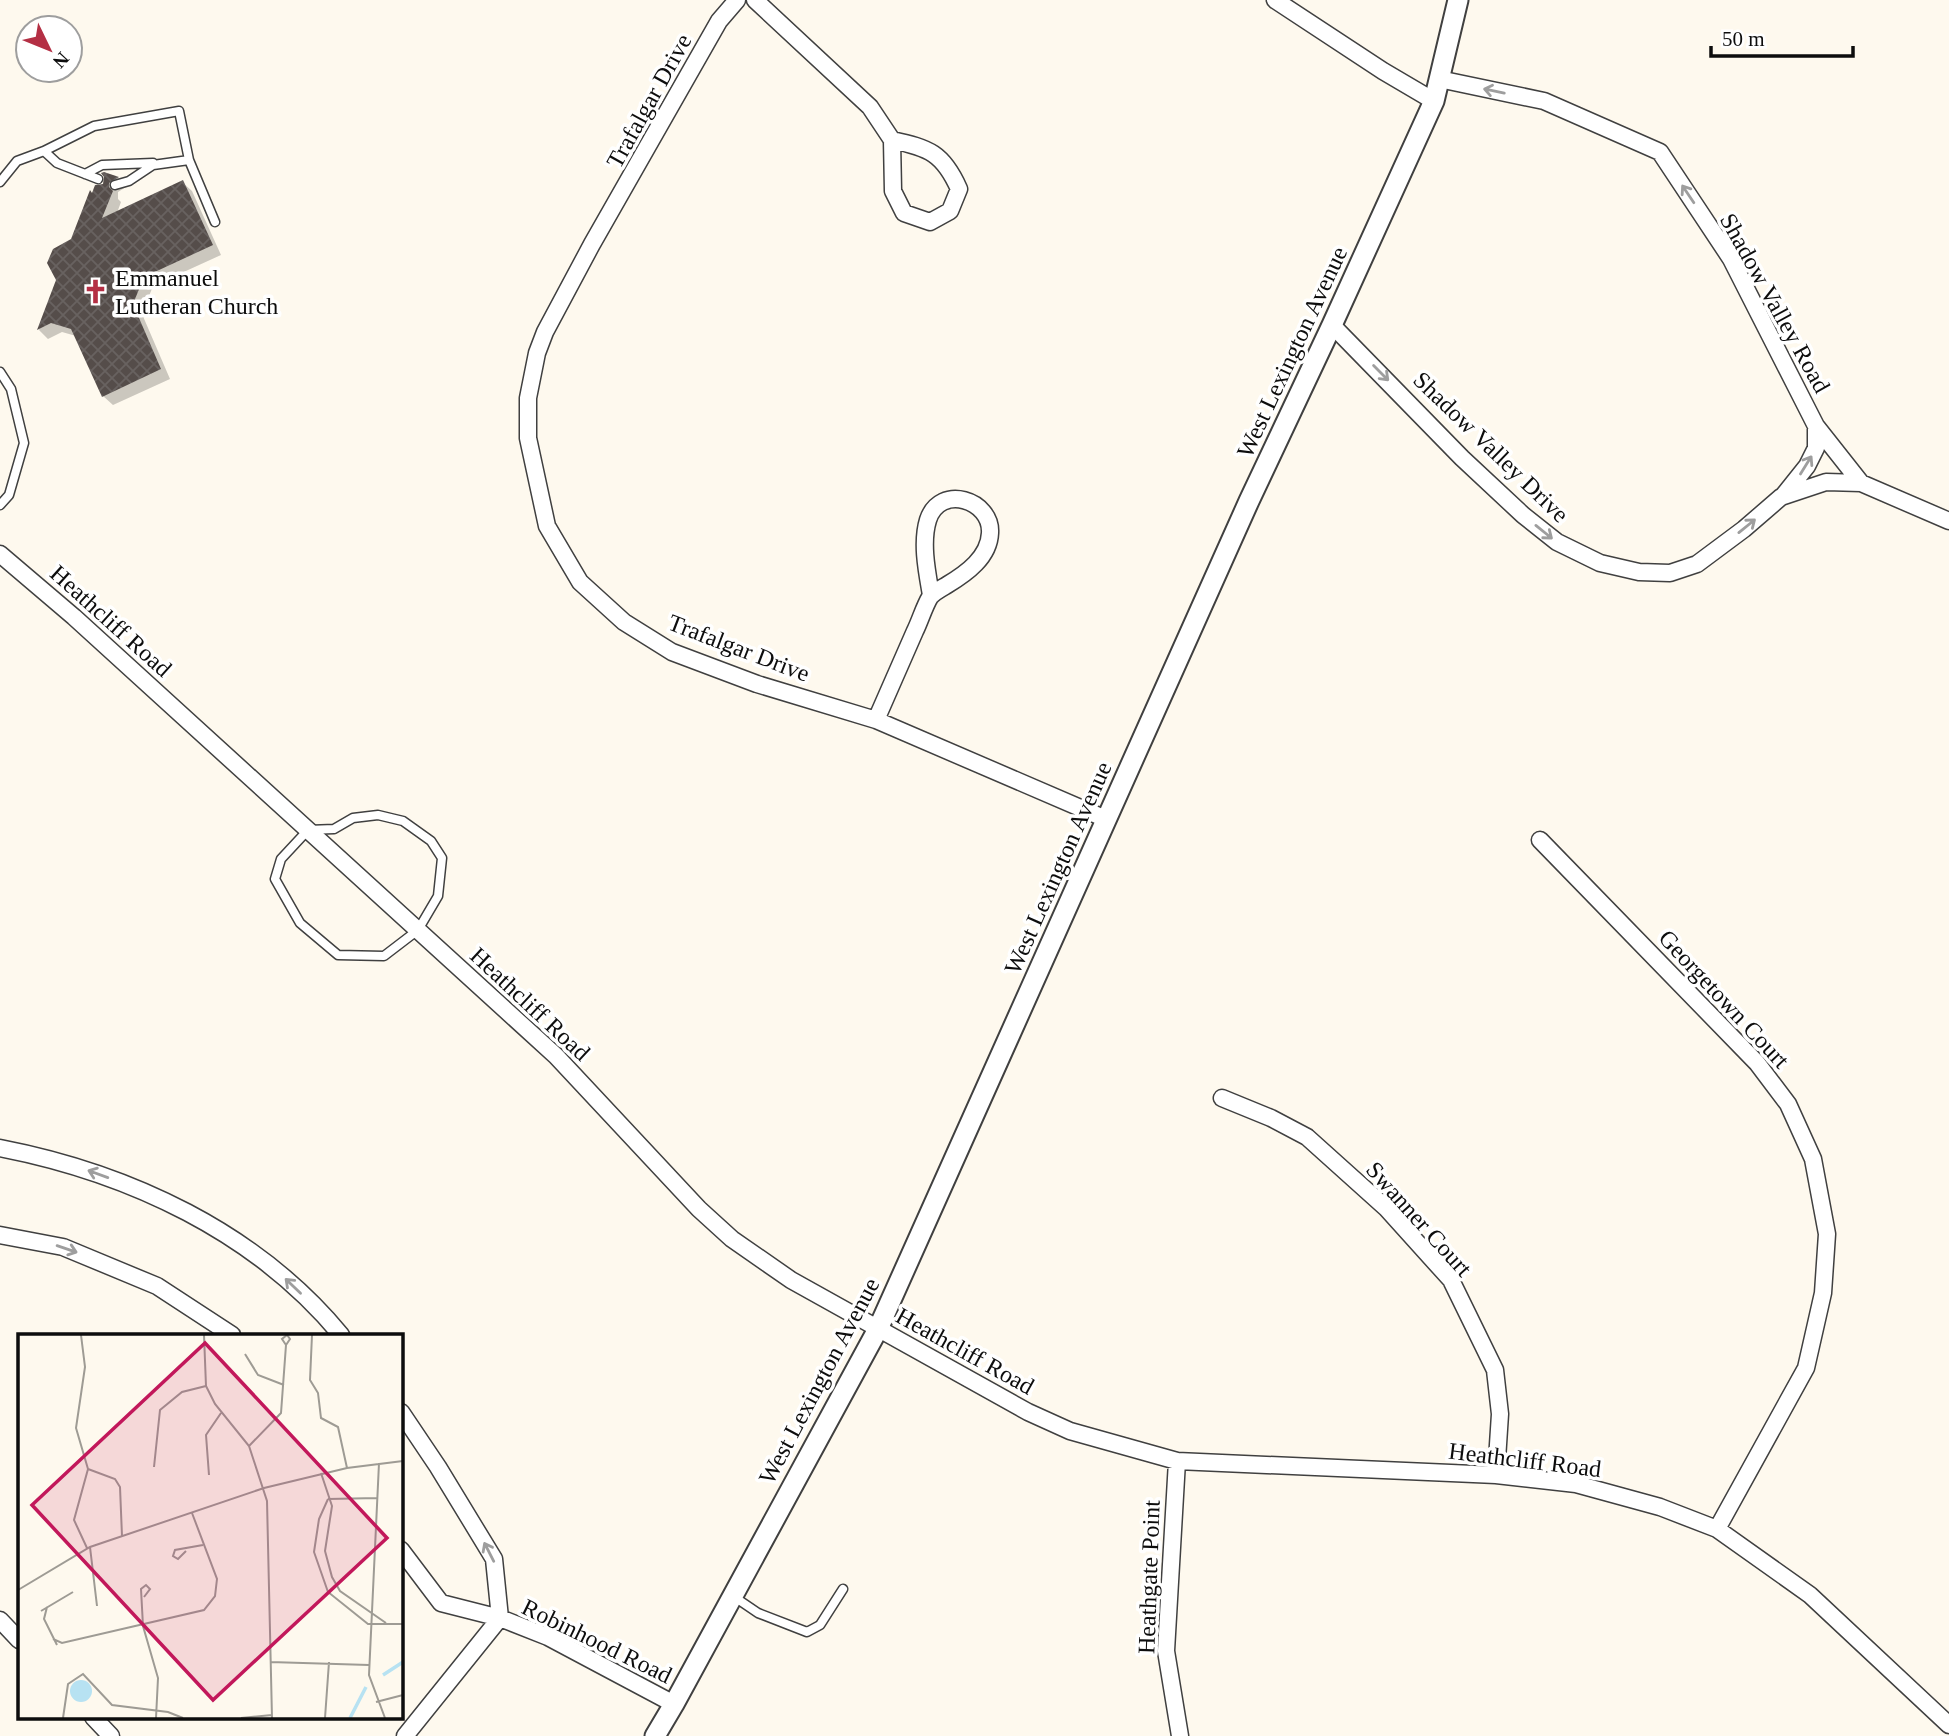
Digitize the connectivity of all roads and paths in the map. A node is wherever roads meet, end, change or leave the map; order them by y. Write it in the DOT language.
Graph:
graph roads {
  1 [pos="737,0"];
  2 [pos="755,0"];
  3 [pos="1275,0"];
  4 [pos="1458,0"];
  5 [pos="1439,79"];
  6 [pos="1434,101"];
  7 [pos="892,140"];
  8 [pos="44,151"];
  9 [pos="189,160"];
  10 [pos="163,163"];
  11 [pos="85,174"];
  12 [pos="98,179"];
  13 [pos="0,181"];
  14 [pos="115,185"];
  15 [pos="215,222"];
  16 [pos="1332,325"];
  17 [pos="0,372"];
  18 [pos="1816,426"];
  19 [pos="1861,483"];
  20 [pos="1781,498"];
  21 [pos="0,505"];
  22 [pos="1949,521"];
  23 [pos="0,554"];
  24 [pos="931,595"];
  25 [pos="876,720"];
  26 [pos="1106,819"];
  27 [pos="307,830"];
  28 [pos="1540,840"];
  29 [pos="418,930"];
  30 [pos="1222,1098"];
  31 [pos="0,1148"];
  32 [pos="0,1235"];
  33 [pos="878,1329"];
  34 [pos="230,1334"];
  35 [pos="340,1334"];
  36 [pos="402,1413"];
  37 [pos="1177,1461"];
  38 [pos="1496,1475"];
  39 [pos="1717,1529"];
  40 [pos="402,1551"];
  41 [pos="843,1589"];
  42 [pos="733,1596"];
  43 [pos="500,1618"];
  44 [pos="0,1620"];
  45 [pos="18,1639"];
  46 [pos="674,1704"];
  47 [pos="94,1718"];
  48 [pos="1949,1724"];
  49 [pos="111,1736"];
  50 [pos="405,1736"];
  51 [pos="655,1736"];
  52 [pos="1180,1736"];
  1 -- 25 [label="street, Trafalgar Drive"];
  2 -- 7 [label="street"];
  3 -- 6 [label="street"];
  4 -- 5 [label="street, West Lexington Avenue"];
  5 -- 6 [label="street, West Lexington Avenue"];
  18 -- 5 [label="street, Shadow Valley Road, one-way"];
  6 -- 16 [label="street, West Lexington Avenue"];
  7 -- 7 [label="street"];
  8 -- 9 [label="lane"];
  8 -- 11 [label="lane"];
  8 -- 13 [label="lane"];
  9 -- 10 [label="lane"];
  9 -- 15 [label="lane"];
  10 -- 11 [label="lane"];
  10 -- 14 [label="lane"];
  11 -- 12 [label="lane"];
  16 -- 20 [label="street, Shadow Valley Drive, one-way"];
  16 -- 26 [label="street, West Lexington Avenue"];
  17 -- 21 [label="lane"];
  18 -- 19 [label="street, Shadow Valley Road"];
  20 -- 18 [label="street, Shadow Valley Drive, one-way"];
  19 -- 20 [label="street, Shadow Valley Drive"];
  19 -- 22 [label="street, Shadow Valley Road"];
  23 -- 27 [label="street, Heathcliff Road"];
  24 -- 24 [label="street"];
  24 -- 25 [label="street"];
  25 -- 26 [label="street, Trafalgar Drive"];
  26 -- 33 [label="street, West Lexington Avenue"];
  27 -- 29 [label="street, Heathcliff Road"];
  27 -- 29 [label="lane"];
  27 -- 29 [label="lane"];
  28 -- 39 [label="street, Georgetown Court"];
  29 -- 33 [label="street, Heathcliff Road"];
  30 -- 38 [label="street, Swanner Court"];
  35 -- 31 [label="street, one-way"];
  32 -- 34 [label="street, one-way"];
  33 -- 37 [label="street, Heathcliff Road"];
  33 -- 42 [label="street, West Lexington Avenue"];
  43 -- 36 [label="street, Robinhood Road, one-way"];
  37 -- 38 [label="street, Heathcliff Road"];
  37 -- 52 [label="street, Heathgate Point"];
  38 -- 39 [label="street, Heathcliff Road"];
  39 -- 48 [label="street, Heathcliff Road"];
  40 -- 43 [label="street, Robinhood Road"];
  41 -- 42 [label="lane"];
  42 -- 46 [label="street, West Lexington Avenue"];
  43 -- 46 [label="street, Robinhood Road"];
  43 -- 50 [label="street"];
  44 -- 45 [label="street"];
  46 -- 51 [label="street, West Lexington Avenue"];
  47 -- 49 [label="street"];
}
